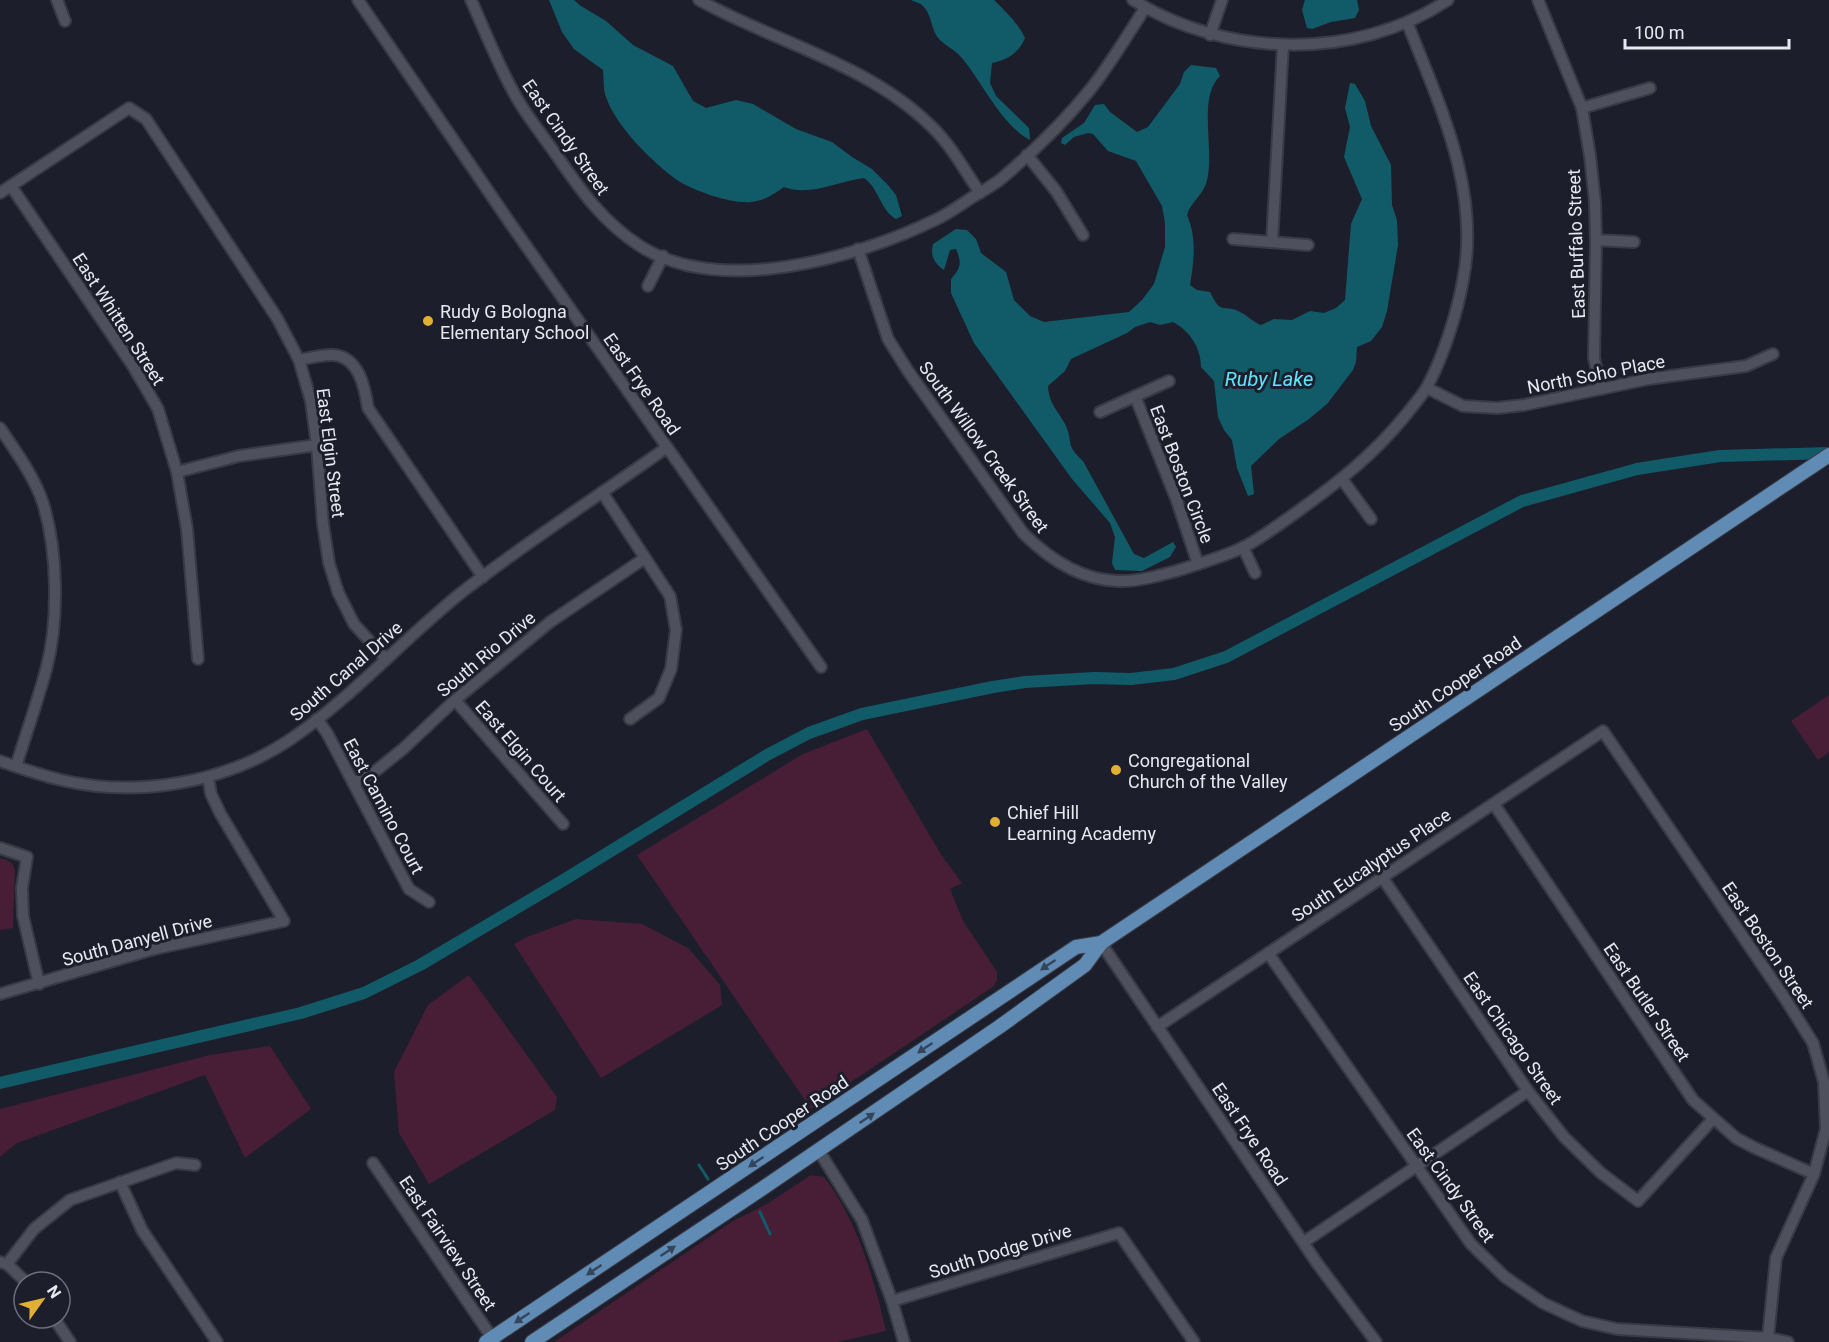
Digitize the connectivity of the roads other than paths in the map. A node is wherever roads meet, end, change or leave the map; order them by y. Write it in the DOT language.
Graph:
graph roads {
  1 [pos="57,0"];
  2 [pos="358,0"];
  3 [pos="471,0"];
  4 [pos="699,0"];
  5 [pos="1133,0"];
  6 [pos="1222,0"];
  7 [pos="1448,0"];
  8 [pos="1538,0"];
  9 [pos="1145,8"];
  10 [pos="65,21"];
  11 [pos="1407,22"];
  12 [pos="1210,35"];
  13 [pos="1283,45"];
  14 [pos="1650,88"];
  15 [pos="1582,108"];
  16 [pos="1027,155"];
  17 [pos="11,186"];
  18 [pos="0,193"];
  19 [pos="980,193"];
  20 [pos="1083,235"];
  21 [pos="1233,239"];
  22 [pos="1596,240"];
  23 [pos="1272,242"];
  24 [pos="1634,242"];
  25 [pos="1308,245"];
  26 [pos="858,249"];
  27 [pos="663,256"];
  28 [pos="648,286"];
  29 [pos="1773,354"];
  30 [pos="299,360"];
  31 [pos="1169,381"];
  32 [pos="1426,388"];
  33 [pos="1601,389"];
  34 [pos="1135,396"];
  35 [pos="1100,412"];
  36 [pos="0,428"];
  37 [pos="317,445"];
  38 [pos="666,448"];
  39 [pos="1829,455"];
  40 [pos="177,472"];
  41 [pos="1342,479"];
  42 [pos="602,492"];
  43 [pos="1371,519"];
  44 [pos="1244,547"];
  45 [pos="645,558"];
  46 [pos="1198,564"];
  47 [pos="1255,573"];
  48 [pos="483,577"];
  49 [pos="198,659"];
  50 [pos="386,659"];
  51 [pos="821,667"];
  52 [pos="454,700"];
  53 [pos="317,719"];
  54 [pos="630,719"];
  55 [pos="1603,731"];
  56 [pos="0,761"];
  57 [pos="16,766"];
  58 [pos="207,777"];
  59 [pos="353,783"];
  60 [pos="1494,804"];
  61 [pos="563,824"];
  62 [pos="0,848"];
  63 [pos="1382,877"];
  64 [pos="429,902"];
  65 [pos="1101,943"];
  66 [pos="1268,953"];
  67 [pos="39,984"];
  68 [pos="1020,985"];
  69 [pos="0,994"];
  70 [pos="1033,1003"];
  71 [pos="1158,1027"];
  72 [pos="1528,1091"];
  73 [pos="1713,1119"];
  74 [pos="805,1130"];
  75 [pos="819,1151"];
  76 [pos="373,1162"];
  77 [pos="195,1165"];
  78 [pos="1416,1167"];
  79 [pos="1814,1173"];
  80 [pos="120,1182"];
  81 [pos="1304,1242"];
  82 [pos="3,1263"];
  83 [pos="892,1301"];
  84 [pos="1768,1338"];
  85 [pos="491,1341"];
  86 [pos="217,1342"];
  87 [pos="532,1342"];
  88 [pos="904,1342"];
  89 [pos="1194,1342"];
  90 [pos="1376,1342"];
  91 [pos="1788,1342"];
  1 -- 10 [label="street"];
  2 -- 38 [label="street, East Frye Road"];
  3 -- 27 [label="street, East Cindy Street"];
  4 -- 19 [label="street"];
  5 -- 9 [label="street"];
  6 -- 12 [label="street"];
  7 -- 11 [label="street"];
  8 -- 15 [label="street, East Buffalo Street"];
  9 -- 12 [label="street"];
  9 -- 16 [label="street, East Cindy Street"];
  11 -- 13 [label="street"];
  11 -- 32 [label="street, South Willow Creek Street"];
  12 -- 13 [label="street"];
  13 -- 23 [label="street"];
  14 -- 15 [label="street"];
  15 -- 22 [label="street, East Buffalo Street"];
  16 -- 19 [label="street, East Cindy Street"];
  16 -- 20 [label="street"];
  17 -- 18 [label="street"];
  17 -- 30 [label="street, East Elgin Street"];
  17 -- 40 [label="street, East Whitten Street"];
  19 -- 26 [label="street, East Cindy Street"];
  21 -- 23 [label="street"];
  22 -- 24 [label="street"];
  22 -- 33 [label="street, East Buffalo Street"];
  23 -- 25 [label="street"];
  26 -- 27 [label="street, East Cindy Street"];
  26 -- 46 [label="street, South Willow Creek Street"];
  27 -- 28 [label="street"];
  29 -- 33 [label="street, North Soho Place"];
  30 -- 37 [label="street, East Elgin Street"];
  30 -- 48 [label="street"];
  31 -- 34 [label="street, East Boston Circle"];
  32 -- 33 [label="street, North Soho Place"];
  32 -- 41 [label="street, South Willow Creek Street"];
  34 -- 35 [label="street, East Boston Circle"];
  34 -- 46 [label="street, East Boston Circle"];
  36 -- 57 [label="street"];
  37 -- 40 [label="street"];
  37 -- 50 [label="street, East Elgin Street"];
  38 -- 42 [label="street, South Canal Drive"];
  38 -- 51 [label="street, East Frye Road"];
  39 -- 65 [label="main road, South Cooper Road"];
  40 -- 49 [label="street, East Whitten Street"];
  41 -- 43 [label="street"];
  41 -- 44 [label="street, South Willow Creek Street"];
  42 -- 45 [label="street"];
  42 -- 48 [label="street, South Canal Drive"];
  44 -- 46 [label="street, South Willow Creek Street"];
  44 -- 47 [label="street"];
  45 -- 52 [label="street, South Rio Drive"];
  45 -- 54 [label="street"];
  48 -- 50 [label="street, South Canal Drive"];
  50 -- 53 [label="street, South Canal Drive"];
  52 -- 59 [label="street, South Rio Drive"];
  52 -- 61 [label="street, East Elgin Court"];
  53 -- 58 [label="street, South Canal Drive"];
  53 -- 59 [label="street, East Camino Court"];
  55 -- 60 [label="street, South Eucalyptus Place"];
  55 -- 79 [label="street, East Boston Street"];
  56 -- 57 [label="street, South Canal Drive"];
  57 -- 58 [label="street, South Canal Drive"];
  58 -- 67 [label="street, South Danyell Drive"];
  59 -- 64 [label="street, East Camino Court"];
  60 -- 63 [label="street, South Eucalyptus Place"];
  60 -- 73 [label="street, East Butler Street"];
  62 -- 67 [label="street"];
  63 -- 66 [label="street, South Eucalyptus Place"];
  63 -- 72 [label="street, East Chicago Street"];
  65 -- 68 [label="main road, South Cooper Road, one-way"];
  65 -- 70 [label="main road, South Cooper Road"];
  65 -- 71 [label="street, East Frye Road"];
  66 -- 71 [label="street, South Eucalyptus Place"];
  66 -- 78 [label="street, East Cindy Street"];
  67 -- 69 [label="street, South Danyell Drive"];
  68 -- 70 [label="main road"];
  68 -- 74 [label="main road, South Cooper Road, one-way"];
  75 -- 70 [label="main road, South Cooper Road, one-way"];
  71 -- 81 [label="street, East Frye Road"];
  72 -- 73 [label="street, East Chicago Street"];
  72 -- 78 [label="street"];
  73 -- 79 [label="street, East Butler Street"];
  74 -- 75 [label="main road"];
  74 -- 85 [label="main road, South Cooper Road, one-way"];
  75 -- 83 [label="street"];
  87 -- 75 [label="main road, South Cooper Road, one-way"];
  76 -- 85 [label="street, East Fairview Street"];
  77 -- 80 [label="street"];
  78 -- 81 [label="street"];
  78 -- 84 [label="street, East Cindy Street"];
  79 -- 84 [label="street, East Boston Street"];
  80 -- 82 [label="street"];
  80 -- 86 [label="street"];
  81 -- 90 [label="street, East Frye Road"];
  83 -- 88 [label="street"];
  83 -- 89 [label="street, South Dodge Drive"];
  84 -- 91 [label="street, East Cindy Street"];
}
